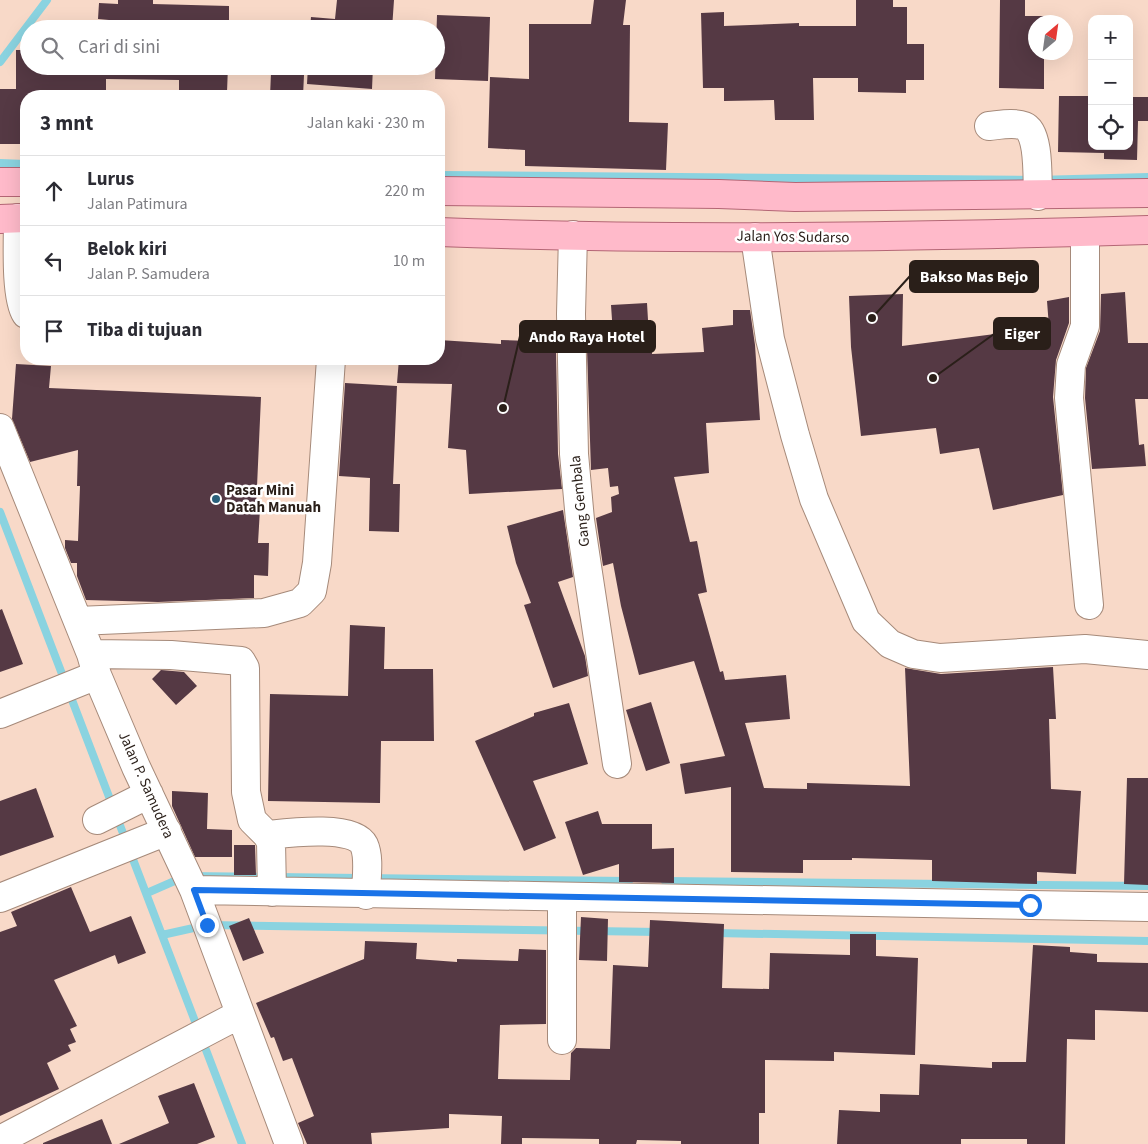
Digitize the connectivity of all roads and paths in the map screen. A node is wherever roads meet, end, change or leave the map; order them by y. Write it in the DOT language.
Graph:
graph roads {
  1 [pos="989,126"];
  2 [pos="0,182"];
  3 [pos="20,182"];
  4 [pos="445,191"];
  5 [pos="506,193"];
  6 [pos="1148,193"];
  7 [pos="1038,196"];
  8 [pos="913,197"];
  9 [pos="15,218"];
  10 [pos="1148,230"];
  11 [pos="445,232"];
  12 [pos="1085,232"];
  13 [pos="510,235"];
  14 [pos="573,235"];
  15 [pos="918,235"];
  16 [pos="755,237"];
  17 [pos="20,291"];
  18 [pos="331,365"];
  19 [pos="0,428"];
  20 [pos="10,478"];
  21 [pos="1089,605"];
  22 [pos="78,621"];
  23 [pos="1148,655"];
  24 [pos="94,665"];
  25 [pos="0,714"];
  26 [pos="617,764"];
  27 [pos="149,794"];
  28 [pos="97,820"];
  29 [pos="167,830"];
  30 [pos="267,835"];
  31 [pos="194,890"];
  32 [pos="272,892"];
  33 [pos="366,895"];
  34 [pos="562,897"];
  35 [pos="0,898"];
  36 [pos="1148,907"];
  37 [pos="240,1014"];
  38 [pos="562,1040"];
  39 [pos="0,1140"];
  40 [pos="289,1144"];
  1 -- 7 [label="street"];
  2 -- 3 [label="main road"];
  4 -- 5 [label="main road"];
  5 -- 8 [label="main road"];
  5 -- 13 [label="main road"];
  6 -- 7 [label="main road"];
  7 -- 8 [label="main road"];
  8 -- 15 [label="main road"];
  9 -- 17 [label="street"];
  10 -- 12 [label="main road, Jalan Yos Sudarso"];
  11 -- 13 [label="main road, Jalan Yos Sudarso"];
  12 -- 15 [label="main road, Jalan Yos Sudarso"];
  12 -- 21 [label="street"];
  13 -- 14 [label="main road, Jalan Yos Sudarso"];
  14 -- 16 [label="main road, Jalan Yos Sudarso"];
  14 -- 26 [label="street, Gang Gembala"];
  15 -- 16 [label="main road, Jalan Yos Sudarso"];
  16 -- 23 [label="street"];
  18 -- 22 [label="street"];
  19 -- 20 [label="street, Jalan P. Samudera"];
  20 -- 22 [label="street, Jalan P. Samudera"];
  22 -- 24 [label="street, Jalan P. Samudera"];
  24 -- 25 [label="street"];
  24 -- 27 [label="street, Jalan P. Samudera"];
  24 -- 30 [label="street"];
  27 -- 28 [label="street"];
  27 -- 29 [label="street, Jalan P. Samudera"];
  29 -- 31 [label="street, Jalan P. Samudera"];
  29 -- 35 [label="street"];
  30 -- 32 [label="street"];
  30 -- 33 [label="street"];
  31 -- 32 [label="street"];
  31 -- 37 [label="street, Jalan P. Samudera"];
  32 -- 33 [label="street"];
  33 -- 34 [label="street"];
  34 -- 36 [label="street"];
  34 -- 38 [label="street"];
  37 -- 39 [label="street"];
  37 -- 40 [label="street, Jalan P. Samudera"];
}
